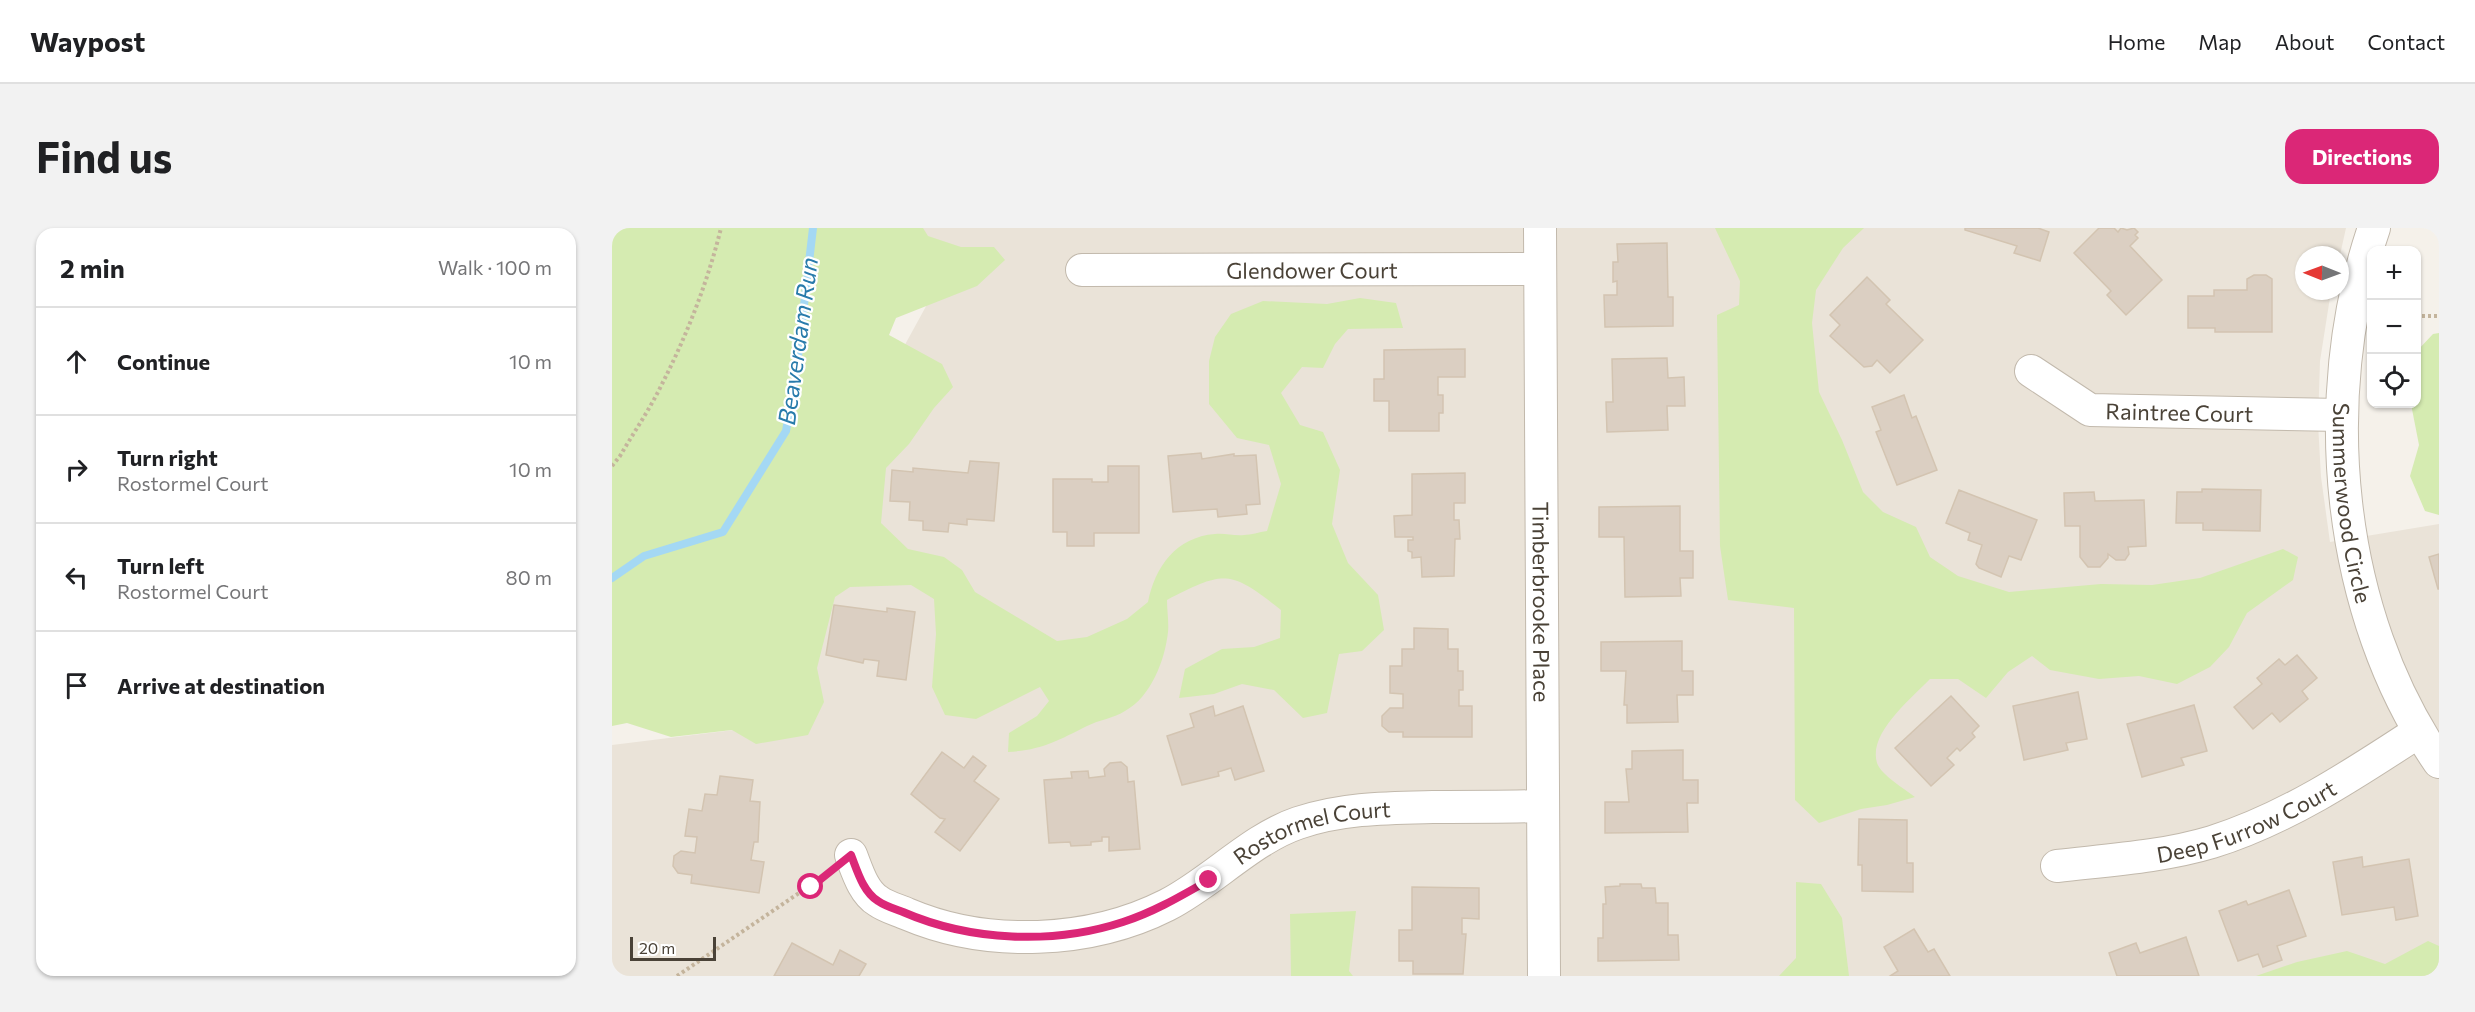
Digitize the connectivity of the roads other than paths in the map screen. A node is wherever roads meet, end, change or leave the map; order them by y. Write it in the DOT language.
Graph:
graph roads {
  1 [pos="1540,228"];
  2 [pos="2374,228"];
  3 [pos="1540,269"];
  4 [pos="1082,270"];
  5 [pos="2031,371"];
  6 [pos="2341,415"];
  7 [pos="2418,732"];
  8 [pos="2439,762"];
  9 [pos="1542,806"];
  10 [pos="851,855"];
  11 [pos="2057,866"];
  12 [pos="1544,976"];
  1 -- 3 [label="street, Timberbrooke Place"];
  2 -- 6 [label="street, Summerwood Circle"];
  3 -- 4 [label="street, Glendower Court"];
  3 -- 9 [label="street, Timberbrooke Place"];
  5 -- 6 [label="street, Raintree Court"];
  6 -- 7 [label="street, Summerwood Circle"];
  7 -- 8 [label="street, Summerwood Circle"];
  7 -- 11 [label="street, Deep Furrow Court"];
  9 -- 10 [label="street, Rostormel Court"];
  9 -- 12 [label="street, Timberbrooke Place"];
}
